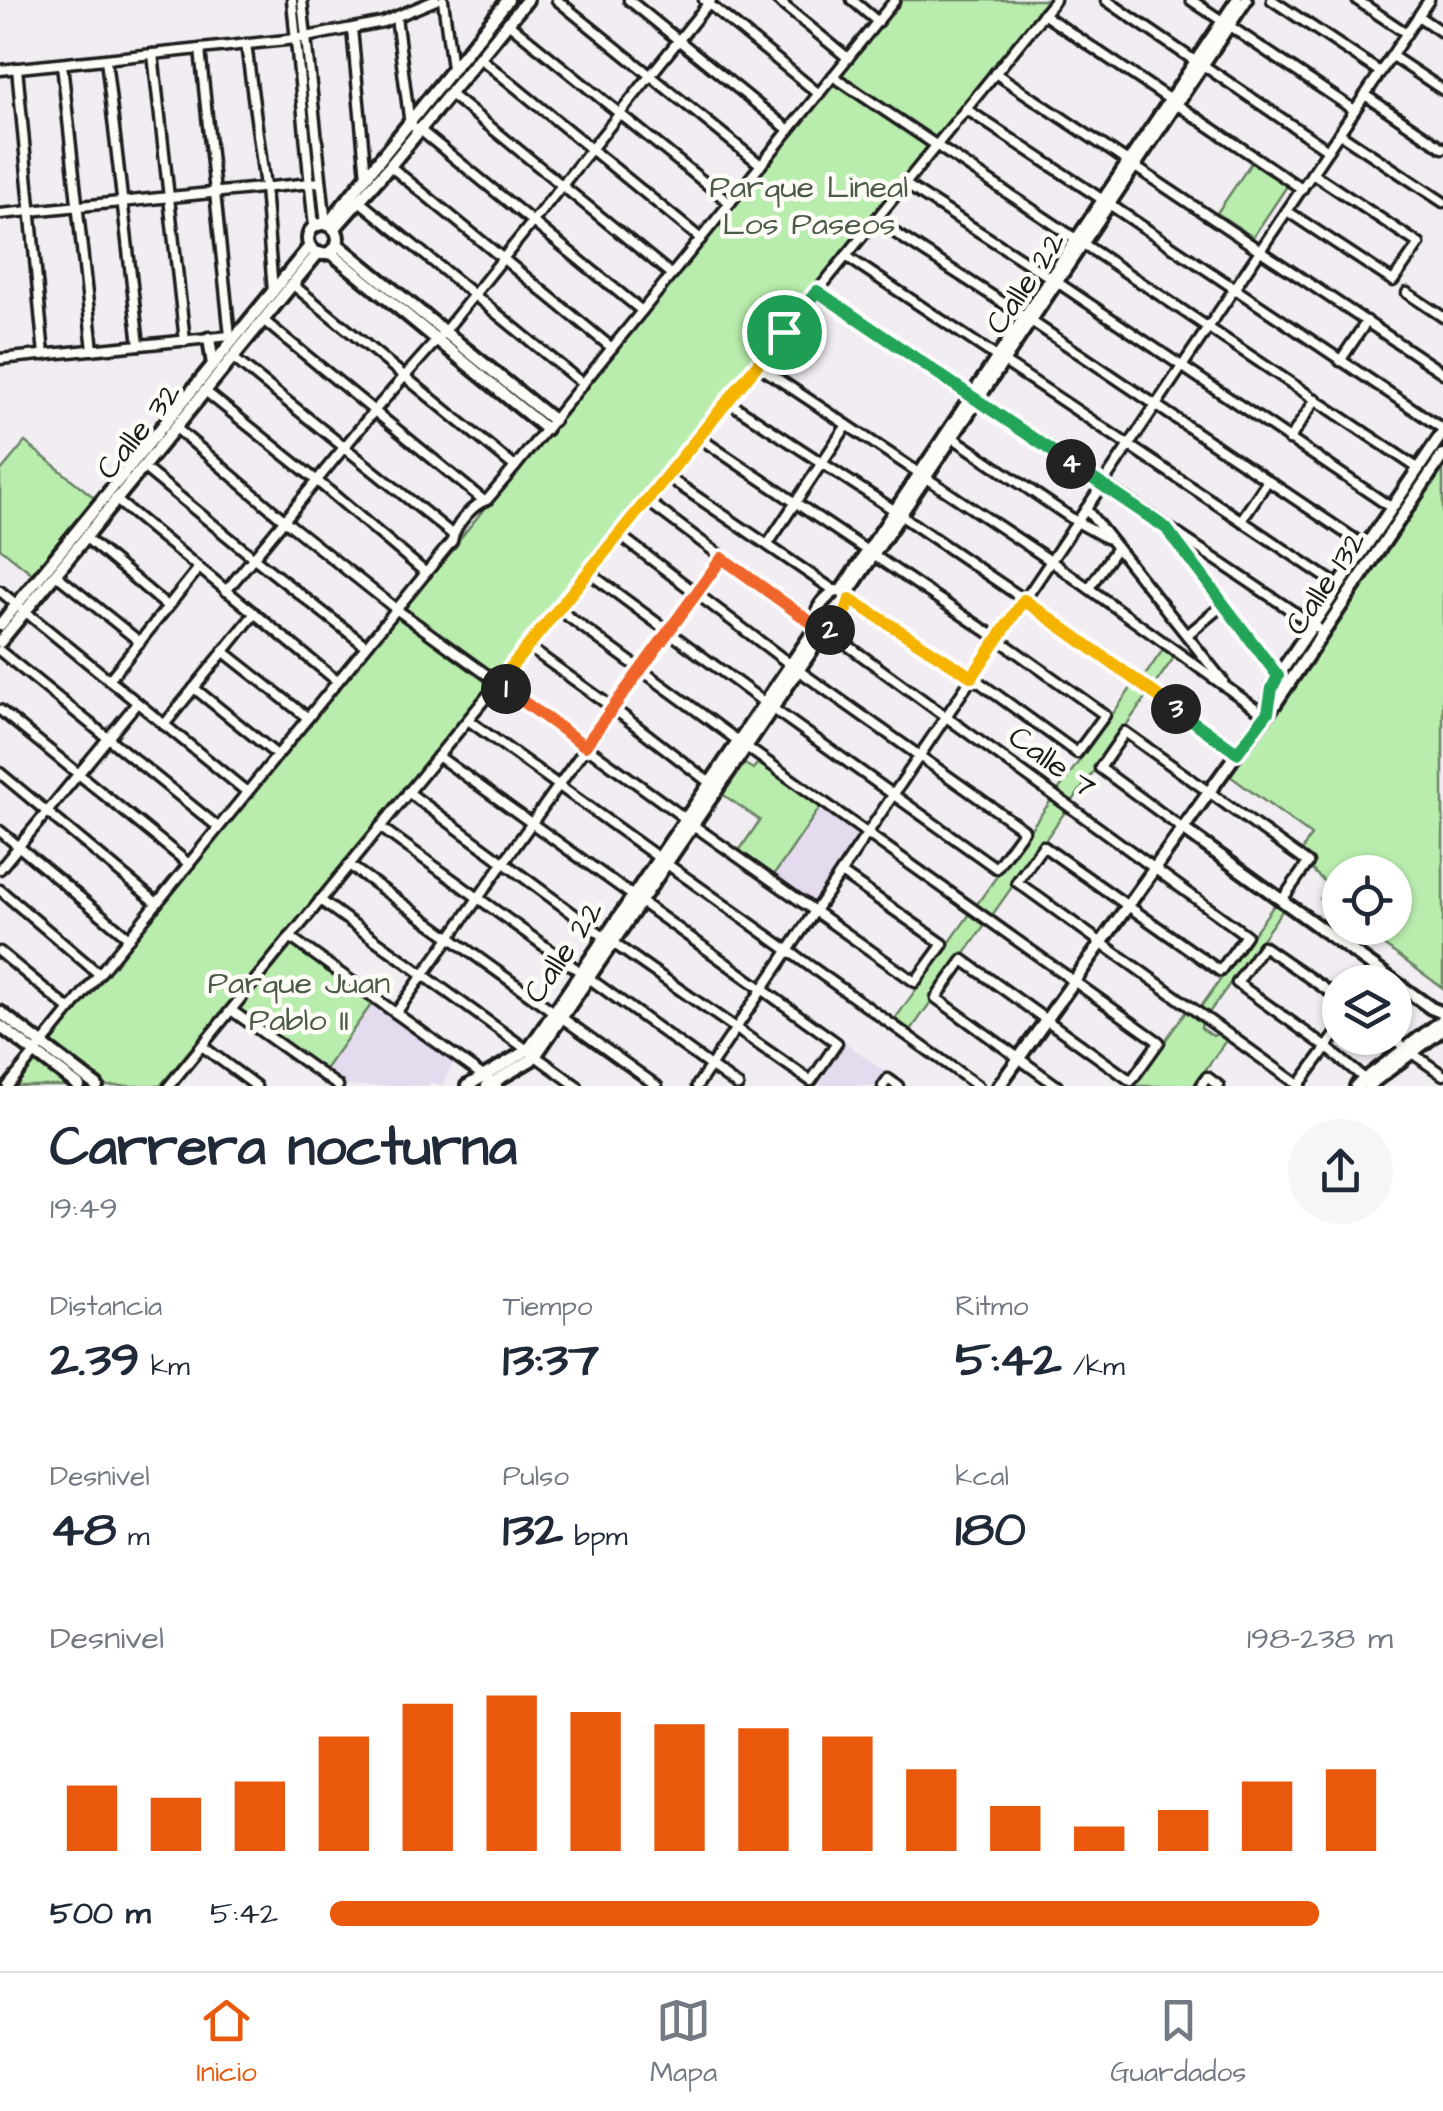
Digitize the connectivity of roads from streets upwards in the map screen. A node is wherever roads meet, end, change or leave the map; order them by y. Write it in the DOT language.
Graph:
graph roads {
  1 [pos="292,0"];
  2 [pos="302,0"];
  3 [pos="439,0"];
  4 [pos="508,0"];
  5 [pos="527,0"];
  6 [pos="557,0"];
  7 [pos="629,0"];
  8 [pos="777,0"];
  9 [pos="852,0"];
  10 [pos="895,0"];
  11 [pos="1055,0"];
  12 [pos="1106,0"];
  13 [pos="1191,0"];
  14 [pos="1236,0"];
  15 [pos="1246,0"];
  16 [pos="1272,0"];
  17 [pos="1357,0"];
  18 [pos="1429,0"];
  19 [pos="708,1"];
  20 [pos="1043,14"];
  21 [pos="1418,16"];
  22 [pos="396,17"];
  23 [pos="878,22"];
  24 [pos="508,23"];
  25 [pos="1226,23"];
  26 [pos="352,29"];
  27 [pos="1443,33"];
  28 [pos="1406,34"];
  29 [pos="301,38"];
  30 [pos="679,40"];
  31 [pos="246,44"];
  32 [pos="200,49"];
  33 [pos="153,54"];
  34 [pos="1392,56"];
  35 [pos="480,58"];
  36 [pos="848,58"];
  37 [pos="106,59"];
  38 [pos="1199,63"];
  39 [pos="62,64"];
  40 [pos="17,68"];
  41 [pos="452,68"];
  42 [pos="0,70"];
  43 [pos="996,72"];
  44 [pos="1380,72"];
  45 [pos="833,76"];
  46 [pos="651,78"];
  47 [pos="1443,90"];
  48 [pos="450,94"];
  49 [pos="819,94"];
  50 [pos="1364,96"];
  51 [pos="1173,102"];
  52 [pos="966,109"];
  53 [pos="1354,110"];
  54 [pos="620,115"];
  55 [pos="415,128"];
  56 [pos="790,130"];
  57 [pos="1339,133"];
  58 [pos="936,146"];
  59 [pos="1443,148"];
  60 [pos="592,150"];
  61 [pos="1328,150"];
  62 [pos="1132,163"];
  63 [pos="761,165"];
  64 [pos="390,166"];
  65 [pos="1312,173"];
  66 [pos="366,176"];
  67 [pos="316,182"];
  68 [pos="905,184"];
  69 [pos="564,185"];
  70 [pos="265,188"];
  71 [pos="1302,189"];
  72 [pos="216,192"];
  73 [pos="170,197"];
  74 [pos="355,198"];
  75 [pos="124,202"];
  76 [pos="1106,202"];
  77 [pos="1443,202"];
  78 [pos="730,203"];
  79 [pos="78,206"];
  80 [pos="1287,210"];
  81 [pos="31,211"];
  82 [pos="0,214"];
  83 [pos="875,220"];
  84 [pos="533,223"];
  85 [pos="326,226"];
  86 [pos="701,239"];
  87 [pos="1080,241"];
  88 [pos="324,249"];
  89 [pos="1260,250"];
  90 [pos="846,256"];
  91 [pos="504,258"];
  92 [pos="672,274"];
  93 [pos="1053,280"];
  94 [pos="292,284"];
  95 [pos="1234,289"];
  96 [pos="817,291"];
  97 [pos="272,292"];
  98 [pos="1407,292"];
  99 [pos="475,294"];
  100 [pos="642,310"];
  101 [pos="1443,317"];
  102 [pos="1028,319"];
  103 [pos="262,320"];
  104 [pos="1367,321"];
  105 [pos="1208,328"];
  106 [pos="440,336"];
  107 [pos="209,338"];
  108 [pos="235,340"];
  109 [pos="185,341"];
  110 [pos="139,346"];
  111 [pos="612,348"];
  112 [pos="92,350"];
  113 [pos="44,355"];
  114 [pos="232,357"];
  115 [pos="1001,359"];
  116 [pos="0,360"];
  117 [pos="1340,361"];
  118 [pos="213,364"];
  119 [pos="757,365"];
  120 [pos="1181,367"];
  121 [pos="1443,373"];
  122 [pos="405,378"];
  123 [pos="583,384"];
  124 [pos="205,390"];
  125 [pos="975,398"];
  126 [pos="1316,399"];
  127 [pos="727,401"];
  128 [pos="1155,406"];
  129 [pos="374,411"];
  130 [pos="550,424"];
  131 [pos="847,425"];
  132 [pos="175,427"];
  133 [pos="1443,431"];
  134 [pos="698,438"];
  135 [pos="952,438"];
  136 [pos="1289,440"];
  137 [pos="1130,444"];
  138 [pos="344,448"];
  139 [pos="1443,454"];
  140 [pos="822,464"];
  141 [pos="143,466"];
  142 [pos="516,467"];
  143 [pos="1419,468"];
  144 [pos="922,475"];
  145 [pos="666,476"];
  146 [pos="316,480"];
  147 [pos="1268,482"];
  148 [pos="1102,485"];
  149 [pos="112,496"];
  150 [pos="482,500"];
  151 [pos="646,500"];
  152 [pos="795,504"];
  153 [pos="1392,508"];
  154 [pos="1086,509"];
  155 [pos="897,513"];
  156 [pos="284,520"];
  157 [pos="1242,520"];
  158 [pos="1077,522"];
  159 [pos="1166,528"];
  160 [pos="452,534"];
  161 [pos="618,534"];
  162 [pos="86,537"];
  163 [pos="768,544"];
  164 [pos="1113,545"];
  165 [pos="1365,546"];
  166 [pos="870,553"];
  167 [pos="254,558"];
  168 [pos="722,558"];
  169 [pos="1211,558"];
  170 [pos="1051,561"];
  171 [pos="198,568"];
  172 [pos="1198,571"];
  173 [pos="588,572"];
  174 [pos="426,573"];
  175 [pos="55,574"];
  176 [pos="1338,586"];
  177 [pos="1089,588"];
  178 [pos="0,591"];
  179 [pos="226,591"];
  180 [pos="696,594"];
  181 [pos="843,594"];
  182 [pos="1024,600"];
  183 [pos="1224,604"];
  184 [pos="168,607"];
  185 [pos="21,608"];
  186 [pos="558,609"];
  187 [pos="396,610"];
  188 [pos="255,614"];
  189 [pos="0,625"];
  190 [pos="822,628"];
  191 [pos="1317,628"];
  192 [pos="669,632"];
  193 [pos="1187,636"];
  194 [pos="998,639"];
  195 [pos="0,642"];
  196 [pos="140,642"];
  197 [pos="366,646"];
  198 [pos="527,646"];
  199 [pos="0,651"];
  200 [pos="223,652"];
  201 [pos="794,668"];
  202 [pos="642,670"];
  203 [pos="1278,676"];
  204 [pos="972,677"];
  205 [pos="109,680"];
  206 [pos="338,681"];
  207 [pos="498,683"];
  208 [pos="1226,685"];
  209 [pos="194,688"];
  210 [pos="137,703"];
  211 [pos="768,706"];
  212 [pos="613,708"];
  213 [pos="0,710"];
  214 [pos="1266,714"];
  215 [pos="946,716"];
  216 [pos="308,718"];
  217 [pos="468,720"];
  218 [pos="164,725"];
  219 [pos="108,738"];
  220 [pos="743,743"];
  221 [pos="585,746"];
  222 [pos="1237,753"];
  223 [pos="277,755"];
  224 [pos="438,756"];
  225 [pos="919,756"];
  226 [pos="0,773"];
  227 [pos="80,775"];
  228 [pos="710,783"];
  229 [pos="558,786"];
  230 [pos="247,792"];
  231 [pos="408,792"];
  232 [pos="1208,793"];
  233 [pos="893,795"];
  234 [pos="47,811"];
  235 [pos="689,822"];
  236 [pos="530,823"];
  237 [pos="218,828"];
  238 [pos="380,828"];
  239 [pos="1183,829"];
  240 [pos="0,831"];
  241 [pos="867,834"];
  242 [pos="18,846"];
  243 [pos="663,860"];
  244 [pos="503,862"];
  245 [pos="189,864"];
  246 [pos="349,864"];
  247 [pos="1156,868"];
  248 [pos="0,869"];
  249 [pos="841,873"];
  250 [pos="0,890"];
  251 [pos="476,899"];
  252 [pos="637,899"];
  253 [pos="320,900"];
  254 [pos="1282,900"];
  255 [pos="157,903"];
  256 [pos="1128,907"];
  257 [pos="815,912"];
  258 [pos="290,937"];
  259 [pos="128,938"];
  260 [pos="449,938"];
  261 [pos="609,940"];
  262 [pos="1101,944"];
  263 [pos="789,951"];
  264 [pos="0,952"];
  265 [pos="1371,965"];
  266 [pos="99,974"];
  267 [pos="424,976"];
  268 [pos="584,976"];
  269 [pos="1074,982"];
  270 [pos="1322,986"];
  271 [pos="763,989"];
  272 [pos="1412,994"];
  273 [pos="70,1010"];
  274 [pos="231,1010"];
  275 [pos="0,1012"];
  276 [pos="396,1013"];
  277 [pos="558,1015"];
  278 [pos="1443,1017"];
  279 [pos="1047,1020"];
  280 [pos="0,1026"];
  281 [pos="736,1029"];
  282 [pos="1443,1030"];
  283 [pos="1322,1045"];
  284 [pos="202,1046"];
  285 [pos="1412,1047"];
  286 [pos="1412,1048"];
  287 [pos="38,1050"];
  288 [pos="1412,1052"];
  289 [pos="531,1053"];
  290 [pos="1322,1054"];
  291 [pos="1334,1055"];
  292 [pos="1403,1055"];
  293 [pos="1019,1059"];
  294 [pos="711,1067"];
  295 [pos="1443,1074"];
  296 [pos="886,1082"];
  297 [pos="490,1083"];
  298 [pos="1368,1084"];
  299 [pos="173,1085"];
  300 [pos="8,1086"];
  301 [pos="80,1086"];
  302 [pos="97,1086"];
  303 [pos="256,1086"];
  304 [pos="338,1086"];
  305 [pos="467,1086"];
  306 [pos="577,1086"];
  307 [pos="657,1086"];
  308 [pos="698,1086"];
  309 [pos="738,1086"];
  310 [pos="898,1086"];
  311 [pos="978,1086"];
  312 [pos="999,1086"];
  313 [pos="1056,1086"];
  314 [pos="1201,1086"];
  315 [pos="1219,1086"];
  316 [pos="1300,1086"];
  1 -- 29 [label="street"];
  2 -- 29 [label="street"];
  3 -- 22 [label="street"];
  3 -- 41 [label="street"];
  4 -- 41 [label="street"];
  5 -- 24 [label="street"];
  6 -- 46 [label="street"];
  7 -- 30 [label="street"];
  8 -- 36 [label="street"];
  9 -- 23 [label="street"];
  10 -- 23 [label="street"];
  11 -- 20 [label="street"];
  12 -- 38 [label="street"];
  13 -- 25 [label="street"];
  14 -- 25 [label="street, Calle 22"];
  15 -- 25 [label="street, Calle 22"];
  16 -- 44 [label="street"];
  17 -- 28 [label="street"];
  18 -- 21 [label="street"];
  19 -- 30 [label="street"];
  19 -- 49 [label="street"];
  20 -- 43 [label="street"];
  20 -- 51 [label="street"];
  21 -- 27 [label="street"];
  21 -- 28 [label="street"];
  22 -- 26 [label="street"];
  22 -- 55 [label="street"];
  23 -- 36 [label="street"];
  24 -- 35 [label="street"];
  24 -- 54 [label="street"];
  25 -- 38 [label="street, Calle 22"];
  25 -- 53 [label="street"];
  26 -- 29 [label="street"];
  26 -- 66 [label="street"];
  28 -- 34 [label="street"];
  29 -- 31 [label="street"];
  29 -- 67 [label="street"];
  30 -- 46 [label="street"];
  30 -- 56 [label="street"];
  31 -- 32 [label="street"];
  31 -- 70 [label="street"];
  32 -- 33 [label="street"];
  32 -- 72 [label="street"];
  33 -- 37 [label="street"];
  33 -- 73 [label="street"];
  34 -- 44 [label="street"];
  34 -- 47 [label="street"];
  35 -- 48 [label="street"];
  35 -- 60 [label="street"];
  36 -- 45 [label="street"];
  37 -- 39 [label="street"];
  37 -- 75 [label="street"];
  38 -- 51 [label="street, Calle 22"];
  38 -- 61 [label="street"];
  39 -- 40 [label="street"];
  39 -- 79 [label="street"];
  40 -- 42 [label="street"];
  40 -- 81 [label="street"];
  41 -- 55 [label="street"];
  43 -- 52 [label="street"];
  43 -- 62 [label="street"];
  44 -- 50 [label="street"];
  45 -- 49 [label="street"];
  45 -- 58 [label="street"];
  46 -- 54 [label="street"];
  46 -- 63 [label="street"];
  48 -- 55 [label="street"];
  48 -- 69 [label="street"];
  49 -- 56 [label="street"];
  50 -- 53 [label="street"];
  50 -- 59 [label="street"];
  51 -- 62 [label="street, Calle 22"];
  51 -- 71 [label="street"];
  52 -- 58 [label="street"];
  52 -- 76 [label="street"];
  53 -- 57 [label="street"];
  54 -- 60 [label="street"];
  54 -- 78 [label="street"];
  55 -- 64 [label="street"];
  55 -- 66 [label="street"];
  55 -- 84 [label="street"];
  56 -- 63 [label="street"];
  57 -- 61 [label="street"];
  57 -- 77 [label="street"];
  58 -- 68 [label="street"];
  58 -- 87 [label="street"];
  60 -- 69 [label="street"];
  60 -- 86 [label="street"];
  61 -- 65 [label="street"];
  62 -- 76 [label="street, Calle 22"];
  62 -- 89 [label="street"];
  63 -- 78 [label="street"];
  64 -- 74 [label="street"];
  64 -- 91 [label="street"];
  65 -- 71 [label="street"];
  65 -- 80 [label="street"];
  66 -- 74 [label="street"];
  67 -- 70 [label="street"];
  67 -- 85 [label="street"];
  68 -- 83 [label="street"];
  68 -- 93 [label="street"];
  69 -- 84 [label="street"];
  69 -- 92 [label="street"];
  70 -- 72 [label="street"];
  70 -- 97 [label="street"];
  71 -- 80 [label="street"];
  72 -- 73 [label="street"];
  72 -- 108 [label="street"];
  73 -- 75 [label="street"];
  73 -- 109 [label="street"];
  74 -- 85 [label="street"];
  74 -- 99 [label="street"];
  75 -- 79 [label="street"];
  75 -- 110 [label="street"];
  76 -- 87 [label="street, Calle 22"];
  76 -- 95 [label="street"];
  78 -- 86 [label="street"];
  79 -- 81 [label="street"];
  79 -- 112 [label="street"];
  80 -- 89 [label="street"];
  81 -- 82 [label="street"];
  81 -- 113 [label="street"];
  83 -- 90 [label="street"];
  83 -- 102 [label="street"];
  84 -- 91 [label="street"];
  84 -- 100 [label="street"];
  85 -- 88 [label="street"];
  85 -- 88 [label="street"];
  86 -- 92 [label="street"];
  87 -- 93 [label="street, Calle 22"];
  87 -- 105 [label="street"];
  88 -- 94 [label="street, Calle 32"];
  88 -- 97 [label="street, Calle 32"];
  88 -- 106 [label="street"];
  89 -- 95 [label="street"];
  89 -- 104 [label="street"];
  90 -- 96 [label="street"];
  90 -- 115 [label="street"];
  91 -- 99 [label="street"];
  91 -- 111 [label="street"];
  92 -- 100 [label="street"];
  93 -- 102 [label="street, Calle 22"];
  93 -- 120 [label="street"];
  94 -- 103 [label="street, Calle 32"];
  94 -- 122 [label="street"];
  95 -- 105 [label="street"];
  95 -- 117 [label="street"];
  96 -- 119 [label="street"];
  96 -- 125 [label="street"];
  97 -- 108 [label="street, Calle 32"];
  98 -- 101 [label="street"];
  99 -- 106 [label="street"];
  99 -- 123 [label="street"];
  100 -- 111 [label="street"];
  102 -- 115 [label="street, Calle 22"];
  102 -- 128 [label="street"];
  103 -- 108 [label="street, Calle 32"];
  103 -- 129 [label="street"];
  104 -- 117 [label="street"];
  104 -- 121 [label="street"];
  105 -- 120 [label="street"];
  105 -- 126 [label="street"];
  106 -- 122 [label="street"];
  106 -- 130 [label="street"];
  107 -- 108 [label="street"];
  107 -- 109 [label="street"];
  107 -- 118 [label="street"];
  108 -- 114 [label="street, Calle 32"];
  108 -- 118 [label="street, Calle 32"];
  109 -- 110 [label="street"];
  110 -- 112 [label="street"];
  111 -- 123 [label="street"];
  112 -- 113 [label="street"];
  113 -- 116 [label="street"];
  114 -- 124 [label="street, Calle 32"];
  114 -- 138 [label="street"];
  115 -- 125 [label="street, Calle 22"];
  115 -- 137 [label="street"];
  117 -- 133 [label="street"];
  118 -- 149 [label="street, Calle 32"];
  119 -- 127 [label="street"];
  119 -- 131 [label="street"];
  120 -- 128 [label="street"];
  120 -- 136 [label="street"];
  122 -- 129 [label="street"];
  122 -- 142 [label="street"];
  123 -- 130 [label="street"];
  124 -- 132 [label="street, Calle 32"];
  124 -- 146 [label="street"];
  125 -- 135 [label="street, Calle 22"];
  125 -- 144 [label="street, Calle 22"];
  125 -- 148 [label="street"];
  126 -- 136 [label="street"];
  126 -- 143 [label="street"];
  127 -- 134 [label="street"];
  127 -- 140 [label="street"];
  128 -- 137 [label="street"];
  128 -- 147 [label="street"];
  129 -- 138 [label="street"];
  129 -- 150 [label="street"];
  130 -- 142 [label="street"];
  131 -- 140 [label="street"];
  131 -- 144 [label="street"];
  132 -- 141 [label="street, Calle 32"];
  132 -- 156 [label="street"];
  133 -- 143 [label="street, Calle 132"];
  134 -- 145 [label="street"];
  134 -- 152 [label="street"];
  135 -- 144 [label="street, Calle 22"];
  135 -- 158 [label="street"];
  136 -- 153 [label="street"];
  137 -- 148 [label="street"];
  137 -- 157 [label="street"];
  138 -- 146 [label="street"];
  138 -- 160 [label="street"];
  139 -- 191 [label="street, Calle 132"];
  140 -- 152 [label="street"];
  140 -- 155 [label="street"];
  141 -- 149 [label="street, Calle 32"];
  141 -- 167 [label="street"];
  142 -- 150 [label="street"];
  143 -- 153 [label="street, Calle 132"];
  144 -- 155 [label="street, Calle 22"];
  144 -- 170 [label="street"];
  145 -- 151 [label="street"];
  145 -- 163 [label="street"];
  146 -- 156 [label="street"];
  146 -- 174 [label="street"];
  147 -- 157 [label="street"];
  147 -- 165 [label="street"];
  148 -- 154 [label="street"];
  148 -- 159 [label="street"];
  149 -- 162 [label="street, Calle 32"];
  149 -- 171 [label="street"];
  149 -- 185 [label="street, Calle 32"];
  150 -- 160 [label="street"];
  151 -- 161 [label="street"];
  151 -- 168 [label="street, Calle 7"];
  152 -- 163 [label="street"];
  152 -- 166 [label="street"];
  153 -- 165 [label="street, Calle 132"];
  154 -- 158 [label="street"];
  154 -- 164 [label="street"];
  155 -- 166 [label="street, Calle 22"];
  155 -- 182 [label="street"];
  156 -- 167 [label="street"];
  156 -- 187 [label="street"];
  157 -- 176 [label="street"];
  158 -- 164 [label="street"];
  158 -- 170 [label="street"];
  159 -- 169 [label="street"];
  159 -- 172 [label="street"];
  160 -- 174 [label="street"];
  161 -- 173 [label="street"];
  161 -- 180 [label="street"];
  162 -- 175 [label="street, Calle 32"];
  162 -- 184 [label="street"];
  163 -- 181 [label="street"];
  164 -- 177 [label="street"];
  164 -- 193 [label="street"];
  165 -- 176 [label="street, Calle 132"];
  166 -- 181 [label="street, Calle 22"];
  166 -- 194 [label="street"];
  167 -- 179 [label="street"];
  167 -- 197 [label="street"];
  168 -- 180 [label="street"];
  168 -- 190 [label="street, Calle 7"];
  169 -- 172 [label="street"];
  169 -- 191 [label="street"];
  170 -- 177 [label="street"];
  170 -- 182 [label="street"];
  171 -- 179 [label="street"];
  171 -- 184 [label="street"];
  172 -- 183 [label="street"];
  173 -- 186 [label="street"];
  173 -- 192 [label="street"];
  174 -- 187 [label="street"];
  175 -- 185 [label="street, Calle 32"];
  175 -- 196 [label="street"];
  176 -- 191 [label="street, Calle 132"];
  177 -- 208 [label="street"];
  178 -- 185 [label="street"];
  179 -- 188 [label="street"];
  180 -- 192 [label="street"];
  180 -- 201 [label="street"];
  181 -- 190 [label="street"];
  181 -- 190 [label="street"];
  181 -- 204 [label="street"];
  182 -- 194 [label="street"];
  182 -- 222 [label="street"];
  183 -- 193 [label="street"];
  183 -- 203 [label="street"];
  184 -- 196 [label="street"];
  185 -- 189 [label="street, Calle 32"];
  185 -- 195 [label="street, Calle 32"];
  185 -- 205 [label="street"];
  186 -- 198 [label="street"];
  186 -- 202 [label="street"];
  187 -- 197 [label="street"];
  187 -- 207 [label="street"];
  188 -- 200 [label="street"];
  188 -- 206 [label="street"];
  190 -- 201 [label="street, Calle 22"];
  190 -- 215 [label="street, Calle 7"];
  191 -- 203 [label="street, Calle 132"];
  191 -- 214 [label="street, Calle 132"];
  192 -- 202 [label="street"];
  192 -- 211 [label="street"];
  193 -- 208 [label="street"];
  194 -- 204 [label="street"];
  194 -- 204 [label="street"];
  196 -- 205 [label="street"];
  197 -- 206 [label="street"];
  198 -- 207 [label="street"];
  198 -- 212 [label="street"];
  199 -- 219 [label="street"];
  200 -- 209 [label="street"];
  200 -- 216 [label="street"];
  201 -- 211 [label="street, Calle 22"];
  201 -- 225 [label="street"];
  202 -- 212 [label="street"];
  202 -- 220 [label="street"];
  203 -- 214 [label="street, Calle 132"];
  204 -- 215 [label="street"];
  205 -- 210 [label="street"];
  206 -- 216 [label="street"];
  207 -- 217 [label="street"];
  207 -- 221 [label="street"];
  208 -- 214 [label="street"];
  209 -- 218 [label="street"];
  209 -- 223 [label="street"];
  210 -- 218 [label="street"];
  210 -- 219 [label="street"];
  211 -- 220 [label="street, Calle 22"];
  211 -- 233 [label="street"];
  212 -- 221 [label="street"];
  212 -- 228 [label="street"];
  213 -- 227 [label="street"];
  214 -- 222 [label="street"];
  215 -- 225 [label="street"];
  215 -- 247 [label="street, Calle 7"];
  216 -- 223 [label="street"];
  217 -- 224 [label="street"];
  217 -- 229 [label="street"];
  218 -- 230 [label="street"];
  219 -- 227 [label="street"];
  219 -- 237 [label="street"];
  220 -- 228 [label="street, Calle 22"];
  220 -- 235 [label="street, Calle 22"];
  220 -- 241 [label="street"];
  221 -- 229 [label="street"];
  221 -- 235 [label="street"];
  222 -- 232 [label="street"];
  223 -- 230 [label="street"];
  224 -- 231 [label="street"];
  224 -- 236 [label="street"];
  225 -- 233 [label="street"];
  225 -- 233 [label="street"];
  226 -- 234 [label="street"];
  227 -- 234 [label="street"];
  227 -- 245 [label="street"];
  228 -- 235 [label="street, Calle 22"];
  229 -- 236 [label="street"];
  229 -- 243 [label="street"];
  230 -- 237 [label="street"];
  231 -- 238 [label="street"];
  231 -- 244 [label="street"];
  232 -- 239 [label="street"];
  232 -- 239 [label="street"];
  232 -- 254 [label="street"];
  233 -- 241 [label="street"];
  234 -- 242 [label="street"];
  234 -- 255 [label="street"];
  235 -- 243 [label="street, Calle 22"];
  235 -- 257 [label="street"];
  236 -- 244 [label="street"];
  236 -- 252 [label="street"];
  237 -- 245 [label="street"];
  238 -- 246 [label="street"];
  238 -- 251 [label="street"];
  239 -- 247 [label="street"];
  239 -- 254 [label="street"];
  240 -- 242 [label="street"];
  241 -- 249 [label="street"];
  241 -- 269 [label="street"];
  242 -- 248 [label="street"];
  242 -- 259 [label="street"];
  243 -- 252 [label="street, Calle 22"];
  243 -- 263 [label="street"];
  244 -- 251 [label="street"];
  244 -- 261 [label="street"];
  245 -- 255 [label="street"];
  246 -- 253 [label="street"];
  246 -- 260 [label="street"];
  247 -- 256 [label="street"];
  247 -- 256 [label="street, Calle 7"];
  249 -- 257 [label="street"];
  249 -- 257 [label="street"];
  250 -- 266 [label="street"];
  251 -- 260 [label="street"];
  251 -- 268 [label="street"];
  252 -- 261 [label="street, Calle 22"];
  252 -- 271 [label="street"];
  253 -- 258 [label="street"];
  253 -- 267 [label="street"];
  254 -- 265 [label="street"];
  255 -- 259 [label="street"];
  256 -- 262 [label="street"];
  256 -- 262 [label="street"];
  257 -- 263 [label="street"];
  258 -- 274 [label="street"];
  258 -- 276 [label="street"];
  259 -- 266 [label="street"];
  260 -- 267 [label="street"];
  260 -- 277 [label="street"];
  261 -- 268 [label="street, Calle 22"];
  261 -- 281 [label="street"];
  262 -- 269 [label="street"];
  262 -- 316 [label="street"];
  263 -- 271 [label="street"];
  263 -- 311 [label="street"];
  264 -- 273 [label="street"];
  266 -- 273 [label="street"];
  267 -- 276 [label="street"];
  267 -- 289 [label="street"];
  268 -- 277 [label="street, Calle 22"];
  268 -- 294 [label="street"];
  269 -- 279 [label="street"];
  269 -- 279 [label="street"];
  270 -- 283 [label="street"];
  271 -- 281 [label="street"];
  271 -- 281 [label="street"];
  272 -- 278 [label="street"];
  273 -- 287 [label="street"];
  274 -- 284 [label="street"];
  274 -- 304 [label="street"];
  275 -- 287 [label="street"];
  276 -- 297 [label="street"];
  277 -- 289 [label="street, Calle 22"];
  277 -- 307 [label="street"];
  278 -- 285 [label="street"];
  279 -- 293 [label="street"];
  279 -- 293 [label="street"];
  280 -- 287 [label="street"];
  281 -- 294 [label="street"];
  282 -- 286 [label="street"];
  284 -- 299 [label="street"];
  284 -- 303 [label="street"];
  287 -- 300 [label="street"];
  287 -- 301 [label="street"];
  287 -- 302 [label="street"];
  288 -- 295 [label="street"];
  289 -- 297 [label="street, Calle 22"];
  289 -- 306 [label="street"];
  290 -- 316 [label="street"];
  291 -- 298 [label="street"];
  292 -- 298 [label="street"];
  293 -- 312 [label="street"];
  293 -- 313 [label="street"];
  294 -- 308 [label="street"];
  294 -- 309 [label="street"];
  296 -- 310 [label="street"];
  297 -- 305 [label="street, Calle 22"];
  314 -- 315 [label="street"];
}
